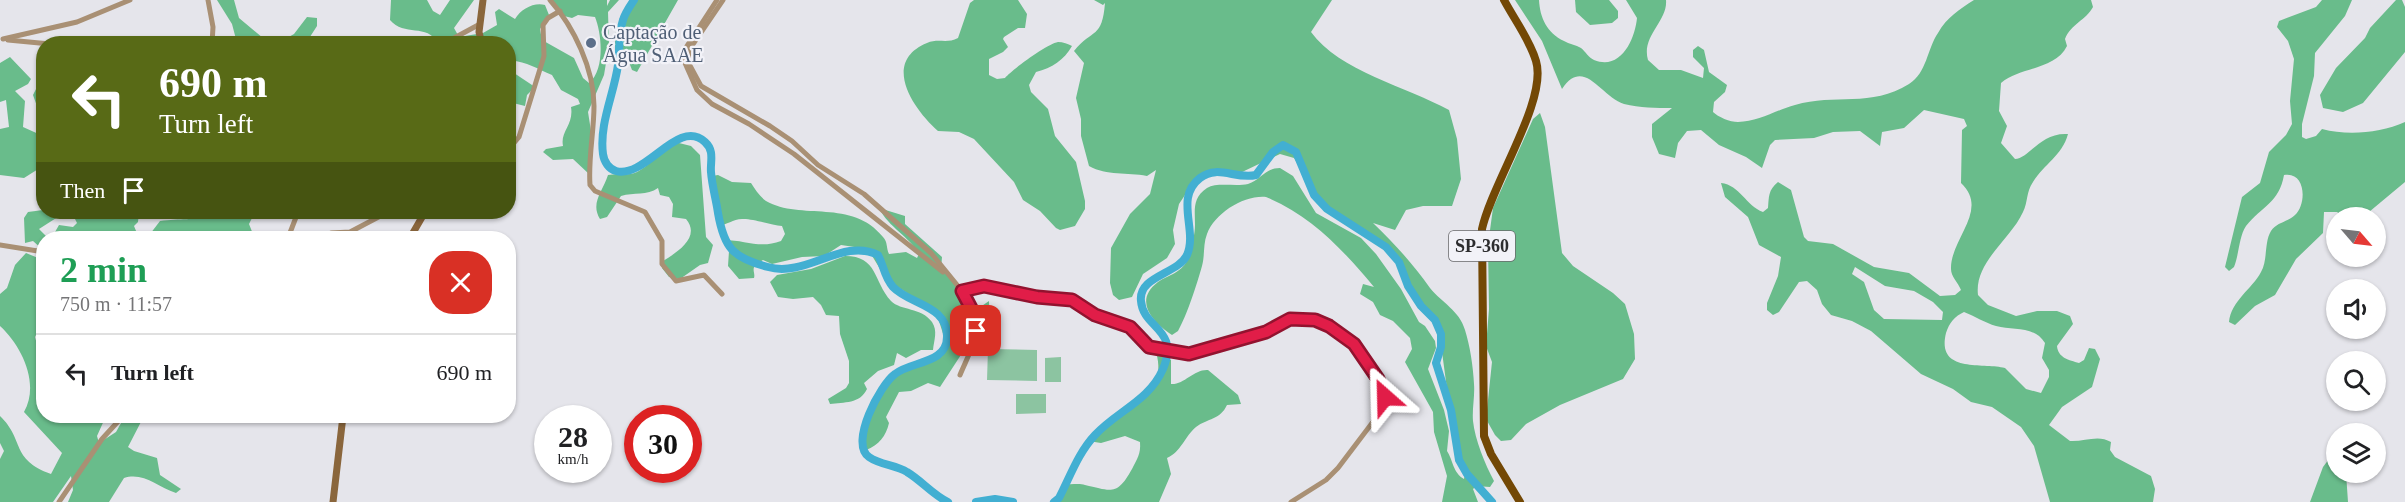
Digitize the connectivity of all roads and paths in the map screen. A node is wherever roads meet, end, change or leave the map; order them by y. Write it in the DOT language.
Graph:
graph roads {
  1 [pos="130,0"];
  2 [pos="208,0"];
  3 [pos="483,0"];
  4 [pos="550,0"];
  5 [pos="717,0"];
  6 [pos="723,0"];
  7 [pos="1504,0"];
  8 [pos="560,11"];
  9 [pos="480,24"];
  10 [pos="212,36"];
  11 [pos="458,36"];
  12 [pos="481,36"];
  13 [pos="1,39"];
  14 [pos="36,43"];
  15 [pos="701,86"];
  16 [pos="703,97"];
  17 [pos="516,141"];
  18 [pos="375,219"];
  19 [pos="352,231"];
  20 [pos="0,245"];
  21 [pos="36,251"];
  22 [pos="948,276"];
  23 [pos="964,291"];
  24 [pos="722,294"];
  25 [pos="960,375"];
  26 [pos="116,423"];
  27 [pos="342,423"];
  28 [pos="59,502"];
  29 [pos="333,502"];
  30 [pos="1291,502"];
  31 [pos="1520,502"];
  1 -- 13 [label="street"];
  2 -- 10 [label="street"];
  3 -- 9 [label="street"];
  4 -- 8 [label="street"];
  5 -- 16 [label="street"];
  6 -- 15 [label="street"];
  7 -- 31 [label="main road, SP-360"];
  8 -- 17 [label="street"];
  8 -- 24 [label="street"];
  9 -- 11 [label="street"];
  9 -- 12 [label="street"];
  13 -- 14 [label="street"];
  15 -- 16 [label="street"];
  15 -- 22 [label="street"];
  16 -- 22 [label="street"];
  18 -- 19 [label="street"];
  20 -- 21 [label="street"];
  22 -- 23 [label="street"];
  23 -- 25 [label="street"];
  23 -- 30 [label="street"];
  26 -- 28 [label="street"];
  27 -- 29 [label="street"];
}
